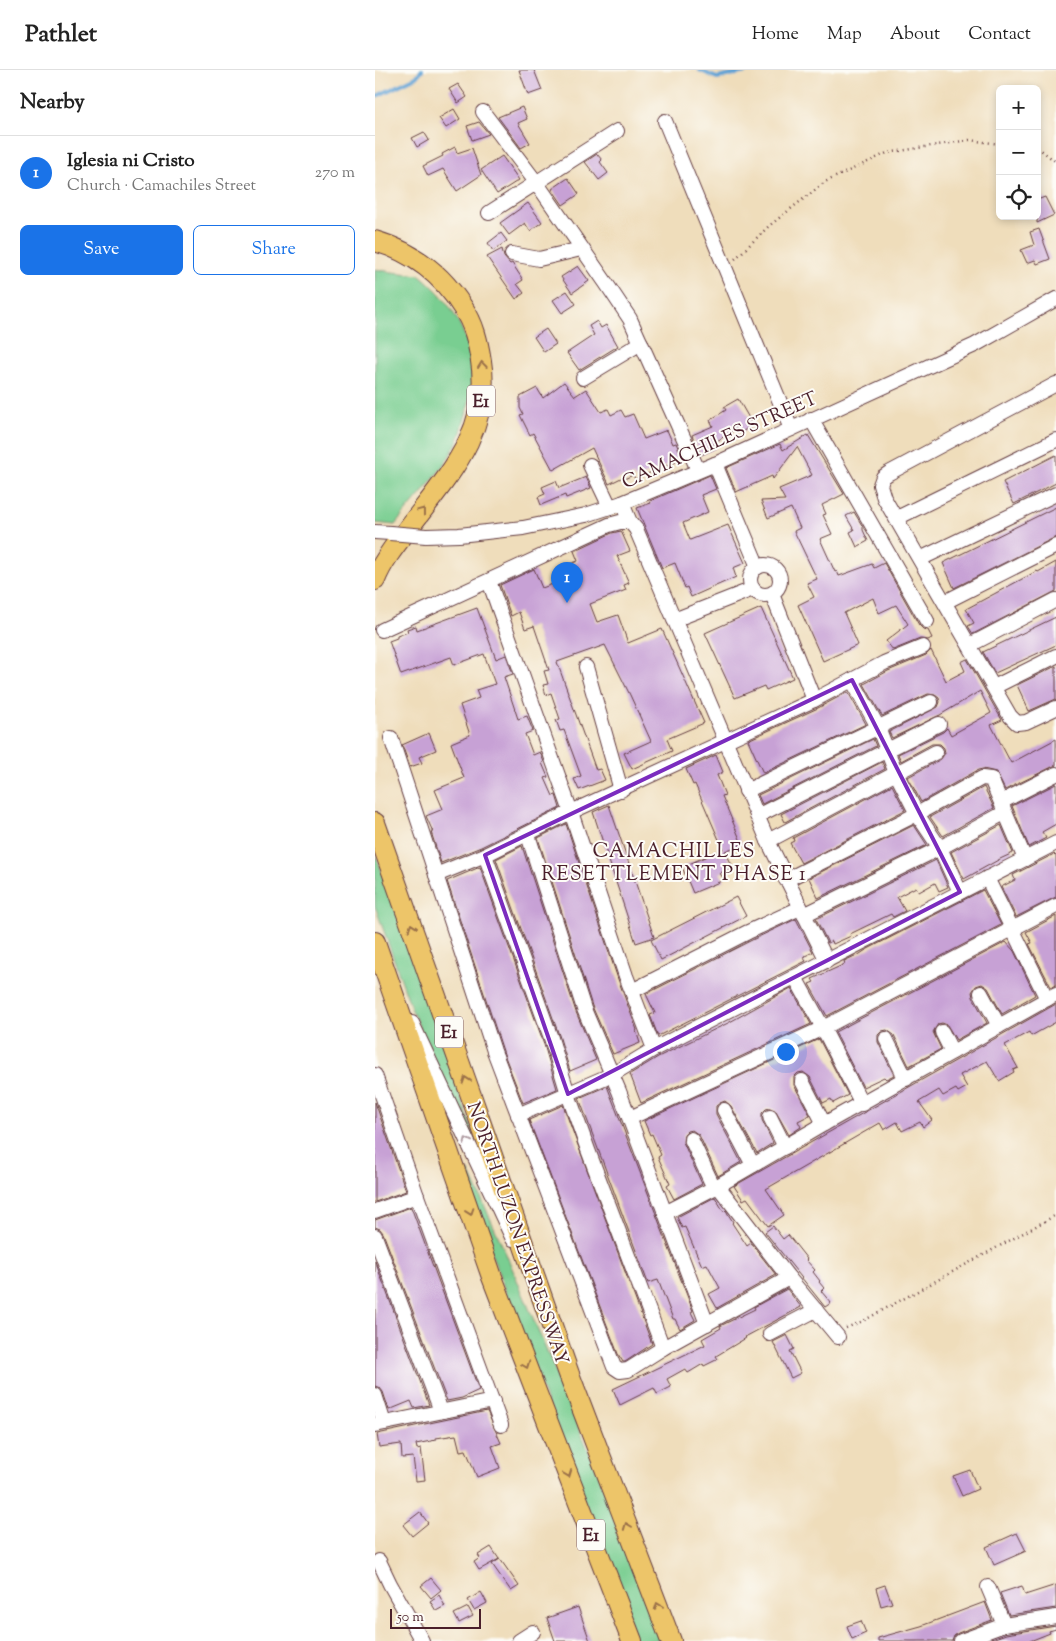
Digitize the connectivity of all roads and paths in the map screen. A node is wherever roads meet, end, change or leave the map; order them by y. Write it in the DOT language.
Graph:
graph roads {
  1 [pos="483,112"];
  2 [pos="665,121"];
  3 [pos="617,131"];
  4 [pos="996,143"];
  5 [pos="1041,150"];
  6 [pos="1056,162"];
  7 [pos="536,182"];
  8 [pos="489,213"];
  9 [pos="375,241"];
  10 [pos="581,249"];
  11 [pos="375,251"];
  12 [pos="512,254"];
  13 [pos="420,261"];
  14 [pos="725,269"];
  15 [pos="1056,299"];
  16 [pos="641,343"];
  17 [pos="583,378"];
  18 [pos="1056,384"];
  19 [pos="811,419"];
  20 [pos="791,429"];
  21 [pos="1056,440"];
  22 [pos="715,464"];
  23 [pos="590,465"];
  24 [pos="698,470"];
  25 [pos="1056,494"];
  26 [pos="616,505"];
  27 [pos="897,518"];
  28 [pos="630,522"];
  29 [pos="375,532"];
  30 [pos="1056,546"];
  31 [pos="920,559"];
  32 [pos="758,567"];
  33 [pos="375,580"];
  34 [pos="489,581"];
  35 [pos="753,590"];
  36 [pos="772,594"];
  37 [pos="1056,600"];
  38 [pos="945,602"];
  39 [pos="674,620"];
  40 [pos="927,620"];
  41 [pos="382,630"];
  42 [pos="969,645"];
  43 [pos="923,647"];
  44 [pos="1056,656"];
  45 [pos="586,667"];
  46 [pos="852,680"];
  47 [pos="994,687"];
  48 [pos="814,700"];
  49 [pos="931,702"];
  50 [pos="1056,708"];
  51 [pos="939,724"];
  52 [pos="878,727"];
  53 [pos="391,738"];
  54 [pos="724,740"];
  55 [pos="886,750"];
  56 [pos="936,752"];
  57 [pos="896,773"];
  58 [pos="1056,774"];
  59 [pos="621,790"];
  60 [pos="746,791"];
  61 [pos="1003,807"];
  62 [pos="571,812"];
  63 [pos="917,814"];
  64 [pos="757,816"];
  65 [pos="375,823"];
  66 [pos="528,835"];
  67 [pos="768,841"];
  68 [pos="1056,843"];
  69 [pos="940,848"];
  70 [pos="485,855"];
  71 [pos="1025,859"];
  72 [pos="436,875"];
  73 [pos="987,878"];
  74 [pos="786,880"];
  75 [pos="960,892"];
  76 [pos="1056,906"];
  77 [pos="802,912"];
  78 [pos="1013,928"];
  79 [pos="376,946"];
  80 [pos="827,961"];
  81 [pos="795,977"];
  82 [pos="631,990"];
  83 [pos="981,993"];
  84 [pos="1051,996"];
  85 [pos="999,1026"];
  86 [pos="823,1028"];
  87 [pos="942,1032"];
  88 [pos="886,1039"];
  89 [pos="655,1049"];
  90 [pos="952,1052"];
  91 [pos="613,1074"];
  92 [pos="375,1075"];
  93 [pos="906,1079"];
  94 [pos="802,1081"];
  95 [pos="568,1094"];
  96 [pos="862,1104"];
  97 [pos="724,1110"];
  98 [pos="518,1115"];
  99 [pos="770,1117"];
  100 [pos="630,1118"];
  101 [pos="824,1124"];
  102 [pos="691,1139"];
  103 [pos="785,1147"];
  104 [pos="753,1165"];
  105 [pos="716,1187"];
  106 [pos="417,1196"];
  107 [pos="375,1211"];
  108 [pos="665,1213"];
  109 [pos="1056,1215"];
  110 [pos="375,1236"];
  111 [pos="789,1278"];
  112 [pos="816,1310"];
  113 [pos="547,1312"];
  114 [pos="707,1324"];
  115 [pos="770,1334"];
  116 [pos="836,1335"];
  117 [pos="663,1348"];
  118 [pos="375,1395"];
  119 [pos="493,1401"];
  120 [pos="441,1411"];
  121 [pos="380,1424"];
  122 [pos="501,1424"];
  123 [pos="379,1561"];
  124 [pos="988,1587"];
  125 [pos="1056,1617"];
  126 [pos="1004,1625"];
  127 [pos="533,1632"];
  128 [pos="422,1641"];
  129 [pos="519,1641"];
  130 [pos="632,1641"];
  131 [pos="671,1641"];
  132 [pos="961,1641"];
  1 -- 7 [label="street"];
  2 -- 14 [label="street"];
  3 -- 7 [label="street"];
  4 -- 14 [label="path"];
  5 -- 6 [label="path"];
  7 -- 8 [label="street"];
  7 -- 10 [label="street"];
  9 -- 13 [label="highway, E1"];
  10 -- 12 [label="street"];
  10 -- 16 [label="street"];
  11 -- 13 [label="highway"];
  33 -- 13 [label="highway, E1, one-way"];
  14 -- 20 [label="street"];
  15 -- 19 [label="street, CAMACHILES STREET"];
  16 -- 17 [label="street"];
  16 -- 24 [label="street"];
  18 -- 27 [label="street"];
  19 -- 20 [label="street, CAMACHILES STREET"];
  19 -- 40 [label="street"];
  20 -- 22 [label="street, CAMACHILES STREET"];
  21 -- 27 [label="street"];
  22 -- 24 [label="street, CAMACHILES STREET"];
  22 -- 32 [label="street"];
  23 -- 26 [label="street"];
  24 -- 26 [label="street, CAMACHILES STREET"];
  25 -- 31 [label="street"];
  26 -- 28 [label="street"];
  26 -- 29 [label="street, CAMACHILES STREET, bridge"];
  27 -- 31 [label="street"];
  28 -- 34 [label="street"];
  28 -- 39 [label="street"];
  30 -- 38 [label="street"];
  31 -- 38 [label="street"];
  32 -- 35 [label="street"];
  32 -- 36 [label="street"];
  34 -- 41 [label="street"];
  34 -- 62 [label="street"];
  35 -- 36 [label="street"];
  35 -- 39 [label="street"];
  36 -- 48 [label="street"];
  37 -- 42 [label="street"];
  38 -- 42 [label="street"];
  39 -- 54 [label="street"];
  42 -- 47 [label="street"];
  43 -- 46 [label="street"];
  44 -- 47 [label="street"];
  45 -- 59 [label="street"];
  46 -- 48 [label="street"];
  46 -- 52 [label="street"];
  47 -- 50 [label="street"];
  48 -- 54 [label="street"];
  49 -- 52 [label="street"];
  51 -- 55 [label="street"];
  52 -- 55 [label="street"];
  52 -- 60 [label="street"];
  53 -- 72 [label="street"];
  54 -- 59 [label="street"];
  54 -- 60 [label="street"];
  55 -- 57 [label="street"];
  55 -- 64 [label="street"];
  56 -- 57 [label="street"];
  57 -- 63 [label="street"];
  57 -- 67 [label="street"];
  58 -- 61 [label="street"];
  59 -- 62 [label="street"];
  60 -- 64 [label="street"];
  61 -- 63 [label="street"];
  61 -- 69 [label="street"];
  61 -- 71 [label="street"];
  62 -- 66 [label="street"];
  62 -- 82 [label="street"];
  63 -- 69 [label="street"];
  63 -- 74 [label="street"];
  64 -- 67 [label="street"];
  113 -- 65 [label="highway, NORTH LUZON EXPRESSWAY / E1, one-way"];
  66 -- 70 [label="street"];
  66 -- 91 [label="street"];
  67 -- 74 [label="street"];
  68 -- 71 [label="street"];
  69 -- 75 [label="street"];
  69 -- 77 [label="street"];
  70 -- 72 [label="street"];
  70 -- 95 [label="street"];
  71 -- 73 [label="street"];
  72 -- 98 [label="street"];
  73 -- 75 [label="street"];
  73 -- 78 [label="street"];
  74 -- 77 [label="street"];
  75 -- 80 [label="street"];
  76 -- 78 [label="street"];
  77 -- 80 [label="street"];
  77 -- 82 [label="street"];
  78 -- 84 [label="street"];
  78 -- 86 [label="street"];
  113 -- 79 [label="street, one-way"];
  79 -- 130 [label="highway, NORTH LUZON EXPRESSWAY / E1, one-way"];
  80 -- 81 [label="street"];
  81 -- 86 [label="street"];
  81 -- 89 [label="street"];
  82 -- 89 [label="street"];
  83 -- 85 [label="street"];
  84 -- 85 [label="street"];
  85 -- 90 [label="street"];
  86 -- 96 [label="street"];
  86 -- 100 [label="street"];
  87 -- 90 [label="street"];
  88 -- 93 [label="street"];
  89 -- 91 [label="street"];
  90 -- 93 [label="street"];
  91 -- 95 [label="street"];
  91 -- 100 [label="street"];
  92 -- 106 [label="street"];
  93 -- 96 [label="street"];
  94 -- 101 [label="street"];
  95 -- 98 [label="street"];
  95 -- 117 [label="street"];
  96 -- 101 [label="street"];
  97 -- 104 [label="street"];
  98 -- 117 [label="street"];
  99 -- 103 [label="street"];
  100 -- 108 [label="street"];
  101 -- 103 [label="street"];
  102 -- 105 [label="street"];
  103 -- 104 [label="street"];
  104 -- 105 [label="street"];
  105 -- 108 [label="street"];
  105 -- 111 [label="street"];
  106 -- 107 [label="street"];
  106 -- 119 [label="street"];
  108 -- 114 [label="street"];
  109 -- 116 [label="path"];
  110 -- 120 [label="street"];
  111 -- 112 [label="street"];
  111 -- 114 [label="street"];
  112 -- 115 [label="street"];
  112 -- 116 [label="street"];
  131 -- 113 [label="highway, NORTH LUZON EXPRESSWAY / E1, one-way"];
  114 -- 117 [label="street"];
  118 -- 121 [label="street"];
  119 -- 120 [label="street"];
  119 -- 122 [label="street"];
  120 -- 121 [label="street"];
  123 -- 128 [label="street"];
  124 -- 126 [label="street"];
  125 -- 126 [label="street"];
  126 -- 132 [label="street"];
  127 -- 129 [label="street"];
}
